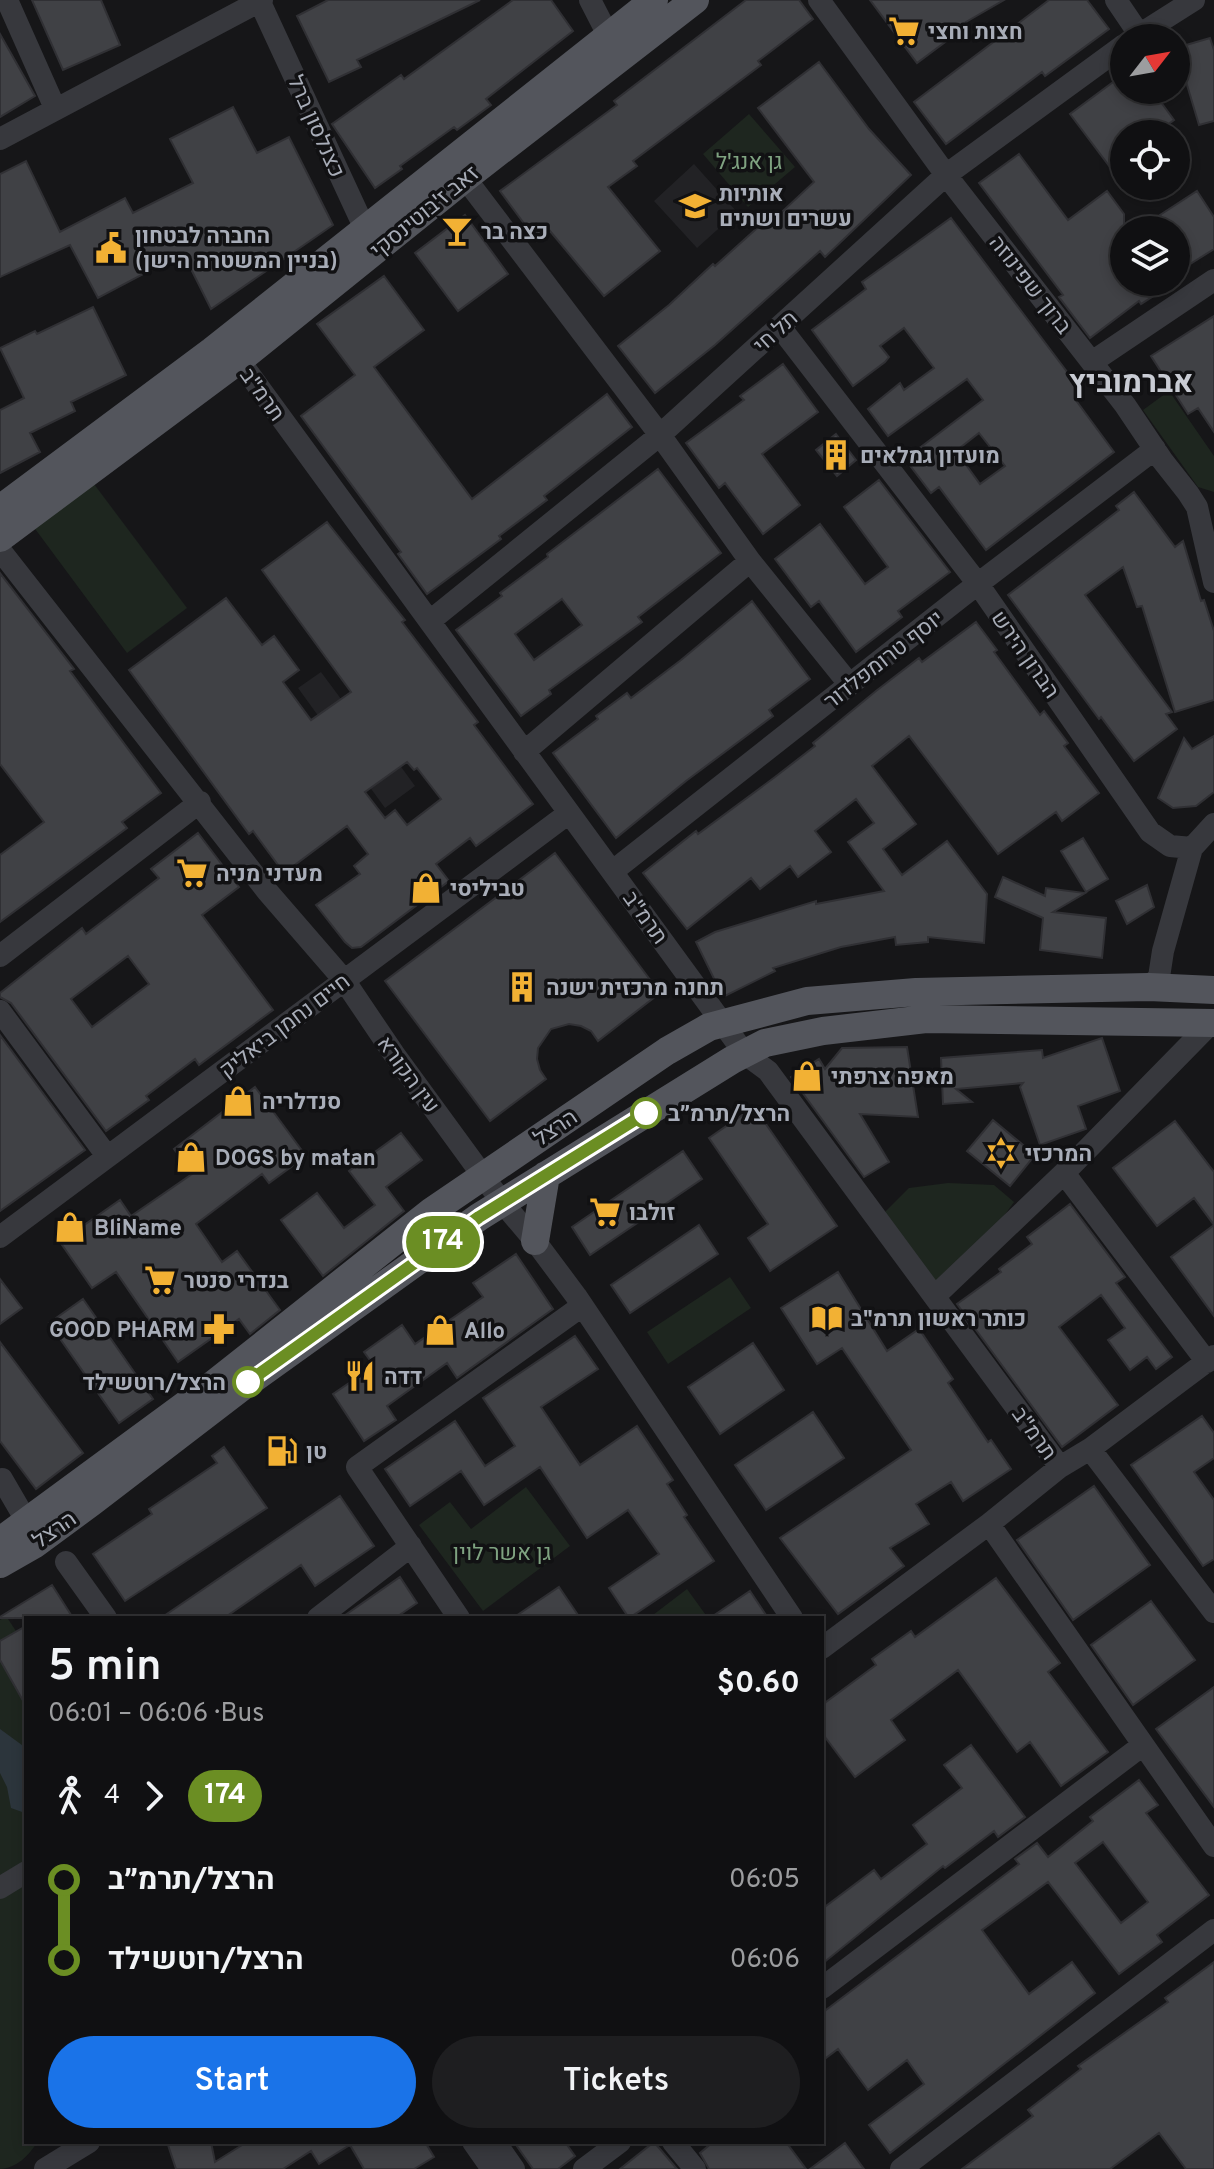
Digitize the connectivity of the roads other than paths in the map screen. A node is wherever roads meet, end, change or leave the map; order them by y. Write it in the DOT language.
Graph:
graph roads {
  1 [pos="7,0"];
  2 [pos="260,0"];
  3 [pos="590,0"];
  4 [pos="654,0"];
  5 [pos="695,0"];
  6 [pos="819,0"];
  7 [pos="1116,0"];
  8 [pos="1194,0"];
  9 [pos="1126,24"];
  10 [pos="1156,24"];
  11 [pos="608,35"];
  12 [pos="1110,55"];
  13 [pos="55,108"];
  14 [pos="0,139"];
  15 [pos="946,175"];
  16 [pos="465,178"];
  17 [pos="370,239"];
  18 [pos="1214,280"];
  19 [pos="780,327"];
  20 [pos="239,360"];
  21 [pos="1092,362"];
  22 [pos="660,435"];
  23 [pos="1155,449"];
  24 [pos="1205,505"];
  25 [pos="0,509"];
  26 [pos="0,538"];
  27 [pos="0,550"];
  28 [pos="750,561"];
  29 [pos="1214,582"];
  30 [pos="978,584"];
  31 [pos="430,621"];
  32 [pos="850,685"];
  33 [pos="524,752"];
  34 [pos="200,802"];
  35 [pos="569,813"];
  36 [pos="1214,824"];
  37 [pos="1192,848"];
  38 [pos="613,871"];
  39 [pos="0,956"];
  40 [pos="344,980"];
  41 [pos="1149,987"];
  42 [pos="1214,990"];
  43 [pos="0,1011"];
  44 [pos="724,1022"];
  45 [pos="1212,1023"];
  46 [pos="745,1054"];
  47 [pos="107,1156"];
  48 [pos="1064,1173"];
  49 [pos="483,1175"];
  50 [pos="546,1175"];
  51 [pos="502,1202"];
  52 [pos="3,1229"];
  53 [pos="535,1241"];
  54 [pos="935,1296"];
  55 [pos="582,1306"];
  56 [pos="1210,1359"];
  57 [pos="1090,1449"];
  58 [pos="1060,1467"];
  59 [pos="1,1477"];
  60 [pos="989,1524"];
  61 [pos="22,1526"];
  62 [pos="411,1546"];
  63 [pos="66,1562"];
  64 [pos="0,1564"];
  65 [pos="1214,1612"];
  66 [pos="105,1616"];
  67 [pos="321,1616"];
  68 [pos="458,1616"];
  69 [pos="791,1616"];
  70 [pos="824,1647"];
  71 [pos="1143,1745"];
  72 [pos="1214,1846"];
  73 [pos="24,1873"];
  74 [pos="0,1888"];
  75 [pos="1214,1930"];
  76 [pos="824,1986"];
  77 [pos="86,2144"];
  78 [pos="474,2144"];
  79 [pos="496,2144"];
  80 [pos="617,2144"];
  81 [pos="675,2144"];
  82 [pos="45,2169"];
  83 [pos="492,2169"];
  84 [pos="514,2169"];
  85 [pos="584,2169"];
  86 [pos="695,2169"];
  87 [pos="901,2169"];
  1 -- 13 [label="street"];
  2 -- 13 [label="street"];
  2 -- 17 [label="street, כצנלסון ברל"];
  3 -- 11 [label="street"];
  4 -- 11 [label="main road, זאב ז'בוטינסקי"];
  5 -- 16 [label="main road, זאב ז'בוטינסקי"];
  6 -- 15 [label="street, ברוך שפינוזה"];
  7 -- 9 [label="street"];
  8 -- 10 [label="street, תל חי"];
  11 -- 17 [label="main road, זאב ז'בוטינסקי"];
  12 -- 15 [label="street, תל חי"];
  13 -- 14 [label="street"];
  15 -- 19 [label="street, תל חי"];
  15 -- 21 [label="street, ברוך שפינוזה"];
  16 -- 17 [label="main road, זאב ז'בוטינסקי"];
  16 -- 22 [label="street"];
  17 -- 20 [label="main road, זאב ז'בוטינסקי"];
  17 -- 25 [label="main road, זאב ז'בוטינסקי"];
  18 -- 21 [label="street"];
  19 -- 22 [label="street, תל חי"];
  19 -- 30 [label="street, הברון הירש"];
  20 -- 26 [label="main road, זאב ז'בוטינסקי"];
  20 -- 31 [label="street, תרמ\"ב"];
  21 -- 23 [label="street, ברוך שפינוזה"];
  22 -- 28 [label="street"];
  22 -- 31 [label="street, תל חי"];
  23 -- 24 [label="street, ברוך שפינוזה"];
  23 -- 30 [label="street, יוסף טרומפלדור"];
  24 -- 29 [label="street, ברוך שפינוזה"];
  27 -- 34 [label="street, עין הקורא"];
  28 -- 32 [label="street"];
  28 -- 33 [label="street"];
  30 -- 32 [label="street, יוסף טרומפלדור"];
  30 -- 37 [label="street, הברון הירש"];
  31 -- 33 [label="street, תרמ\"ב"];
  32 -- 38 [label="street, יוסף טרומפלדור"];
  33 -- 35 [label="street, תרמ\"ב"];
  34 -- 39 [label="street"];
  34 -- 40 [label="street, עין הקורא"];
  35 -- 38 [label="street, תרמ\"ב"];
  35 -- 40 [label="street, חיים נחמן ביאליק"];
  36 -- 37 [label="street"];
  37 -- 41 [label="street"];
  38 -- 44 [label="street, תרמ\"ב"];
  40 -- 47 [label="street, חיים נחמן ביאליק"];
  40 -- 49 [label="street, עין הקורא"];
  41 -- 42 [label="main road, הרצל"];
  41 -- 44 [label="main road, הרצל"];
  43 -- 47 [label="street"];
  44 -- 46 [label="street, תרמ\"ב"];
  44 -- 49 [label="main road, הרצל"];
  45 -- 46 [label="main road, הרצל"];
  45 -- 48 [label="street"];
  46 -- 50 [label="main road, הרצל"];
  46 -- 54 [label="street, תרמ\"ב"];
  47 -- 52 [label="street, חיים נחמן ביאליק"];
  48 -- 54 [label="street"];
  48 -- 56 [label="street"];
  49 -- 51 [label="street, עין הקורא"];
  49 -- 61 [label="main road, הרצל"];
  50 -- 51 [label="main road, הרצל"];
  50 -- 53 [label="main road"];
  51 -- 53 [label="street, עין הקורא"];
  51 -- 61 [label="main road, הרצל"];
  53 -- 55 [label="street, עין הקורא"];
  54 -- 58 [label="street, תרמ\"ב"];
  55 -- 62 [label="street"];
  55 -- 69 [label="street, עין הקורא"];
  56 -- 57 [label="street"];
  57 -- 58 [label="street"];
  57 -- 65 [label="street"];
  58 -- 60 [label="street"];
  59 -- 61 [label="street"];
  60 -- 70 [label="street"];
  60 -- 71 [label="street"];
  61 -- 64 [label="main road, הרצל"];
  62 -- 67 [label="street"];
  62 -- 68 [label="street"];
  63 -- 66 [label="street"];
  71 -- 72 [label="street"];
  71 -- 76 [label="street"];
  73 -- 74 [label="street"];
  75 -- 87 [label="street"];
  77 -- 82 [label="street"];
  78 -- 83 [label="street"];
  79 -- 84 [label="street"];
  80 -- 85 [label="street"];
  81 -- 86 [label="street"];
}
